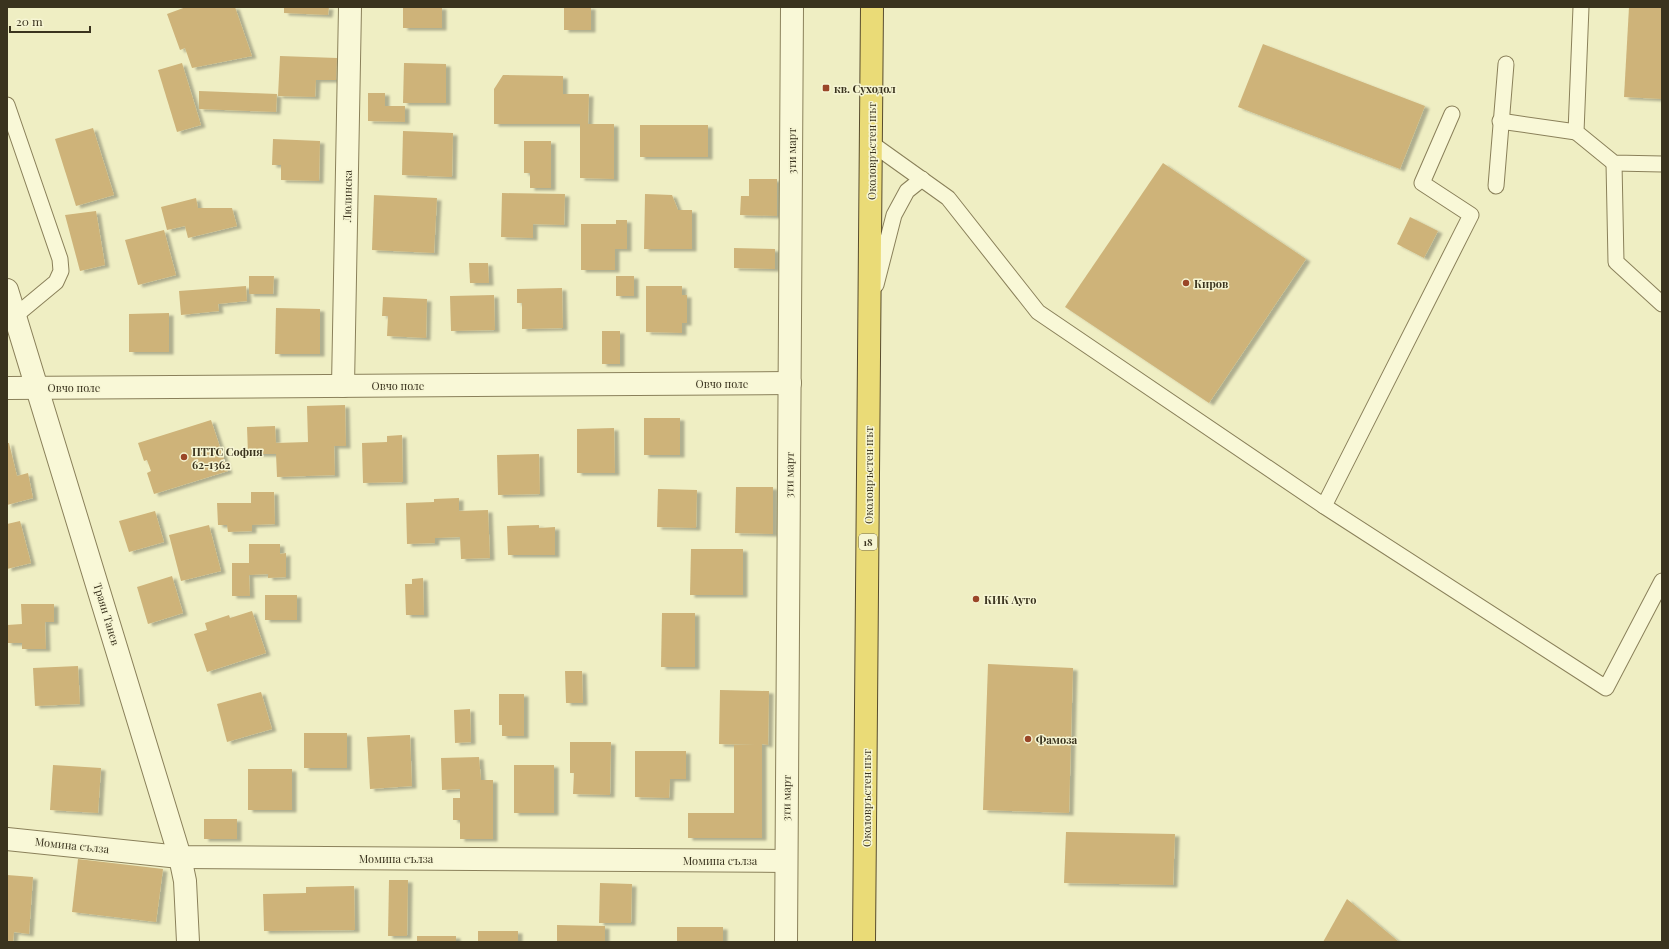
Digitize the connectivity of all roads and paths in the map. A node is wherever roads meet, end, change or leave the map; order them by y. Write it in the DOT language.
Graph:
graph roads {
  1 [pos="350,7"];
  2 [pos="792,7"];
  3 [pos="872,7"];
  4 [pos="1581,7"];
  5 [pos="1506,64"];
  6 [pos="7,105"];
  7 [pos="1452,114"];
  8 [pos="1500,120"];
  9 [pos="1576,132"];
  10 [pos="871,143"];
  11 [pos="1614,163"];
  12 [pos="1662,164"];
  13 [pos="922,179"];
  14 [pos="1496,186"];
  15 [pos="7,290"];
  16 [pos="1662,304"];
  17 [pos="869,310"];
  18 [pos="15,316"];
  19 [pos="790,383"];
  20 [pos="343,386"];
  21 [pos="7,388"];
  22 [pos="38,388"];
  23 [pos="1324,506"];
  24 [pos="1662,581"];
  25 [pos="7,839"];
  26 [pos="180,857"];
  27 [pos="786,861"];
  28 [pos="188,942"];
  29 [pos="786,942"];
  30 [pos="864,942"];
  1 -- 20 [label="street, Люлинска"];
  2 -- 19 [label="street, 3ти март"];
  3 -- 10 [label="highway, Околовръстен път / 18"];
  4 -- 9 [label="lane"];
  5 -- 8 [label="lane"];
  6 -- 18 [label="lane"];
  7 -- 23 [label="lane"];
  8 -- 9 [label="lane"];
  8 -- 14 [label="lane"];
  9 -- 11 [label="lane"];
  10 -- 13 [label="lane"];
  10 -- 17 [label="highway, Околовръстен път / 18"];
  11 -- 12 [label="lane"];
  11 -- 16 [label="lane"];
  13 -- 17 [label="lane"];
  13 -- 23 [label="lane"];
  15 -- 18 [label="street, Траян Танев"];
  17 -- 30 [label="highway, Околовръстен път / 18"];
  18 -- 22 [label="street, Траян Танев"];
  19 -- 20 [label="street, Овчо поле"];
  19 -- 27 [label="street, 3ти март"];
  20 -- 22 [label="street, Овчо поле"];
  21 -- 22 [label="street, Овчо поле"];
  22 -- 26 [label="street, Траян Танев"];
  23 -- 24 [label="lane"];
  25 -- 26 [label="street, Момина сълза"];
  26 -- 27 [label="street, Момина сълза"];
  26 -- 28 [label="street, Траян Танев"];
  27 -- 29 [label="street, 3ти март"];
}
